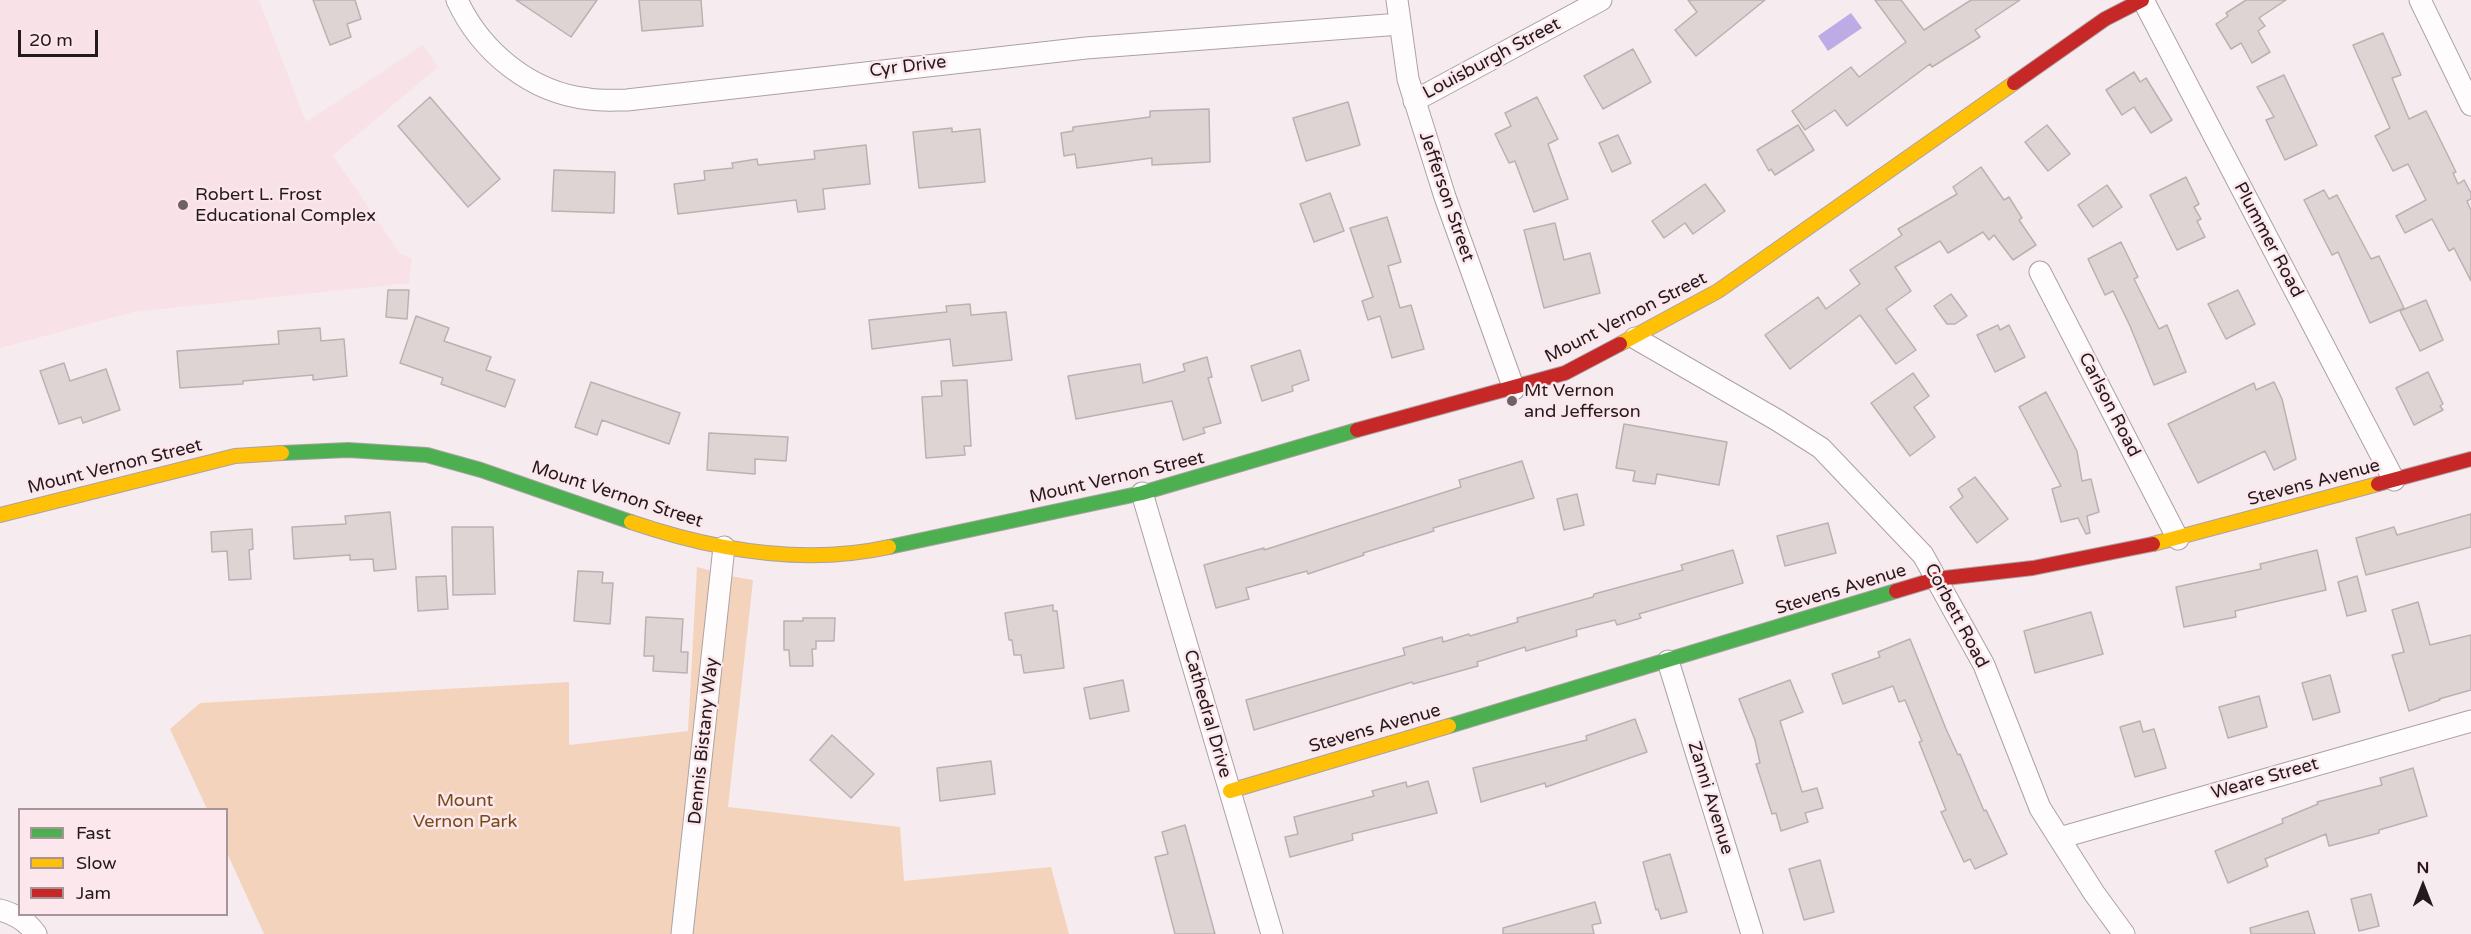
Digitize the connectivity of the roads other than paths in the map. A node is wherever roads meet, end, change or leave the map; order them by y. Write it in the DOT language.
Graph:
graph roads {
  1 [pos="457,0"];
  2 [pos="1397,0"];
  3 [pos="1601,0"];
  4 [pos="2143,0"];
  5 [pos="2420,0"];
  6 [pos="1400,24"];
  7 [pos="1414,100"];
  8 [pos="2471,105"];
  9 [pos="2040,272"];
  10 [pos="1635,338"];
  11 [pos="1514,389"];
  12 [pos="2471,459"];
  13 [pos="2394,480"];
  14 [pos="1142,493"];
  15 [pos="0,515"];
  16 [pos="2178,539"];
  17 [pos="724,547"];
  18 [pos="1936,579"];
  19 [pos="1668,661"];
  20 [pos="2471,721"];
  21 [pos="1230,791"];
  22 [pos="2059,838"];
  23 [pos="6,911"];
  24 [pos="36,934"];
  25 [pos="682,934"];
  26 [pos="1272,934"];
  27 [pos="1752,934"];
  28 [pos="2124,934"];
  1 -- 6 [label="street, Cyr Drive"];
  2 -- 6 [label="street, Jefferson Street"];
  3 -- 7 [label="street, Louisburgh Street"];
  4 -- 10 [label="main road, Mount Vernon Street"];
  4 -- 13 [label="street, Plummer Road"];
  5 -- 8 [label="street"];
  6 -- 7 [label="street, Jefferson Street"];
  7 -- 11 [label="street, Jefferson Street"];
  9 -- 16 [label="street, Carlson Road"];
  10 -- 11 [label="main road, Mount Vernon Street"];
  10 -- 18 [label="street, Corbett Road"];
  11 -- 14 [label="main road, Mount Vernon Street"];
  12 -- 13 [label="main road, Stevens Avenue"];
  13 -- 16 [label="main road, Stevens Avenue"];
  14 -- 17 [label="main road, Mount Vernon Street"];
  14 -- 21 [label="street, Cathedral Drive"];
  15 -- 17 [label="main road, Mount Vernon Street"];
  16 -- 18 [label="main road, Stevens Avenue"];
  17 -- 25 [label="street, Dennis Bistany Way"];
  18 -- 19 [label="main road, Stevens Avenue"];
  18 -- 22 [label="street, Corbett Road"];
  19 -- 21 [label="main road, Stevens Avenue"];
  19 -- 27 [label="street, Zanni Avenue"];
  20 -- 22 [label="street, Weare Street"];
  21 -- 26 [label="street, Cathedral Drive"];
  22 -- 28 [label="street, Corbett Road"];
  23 -- 24 [label="street"];
}
